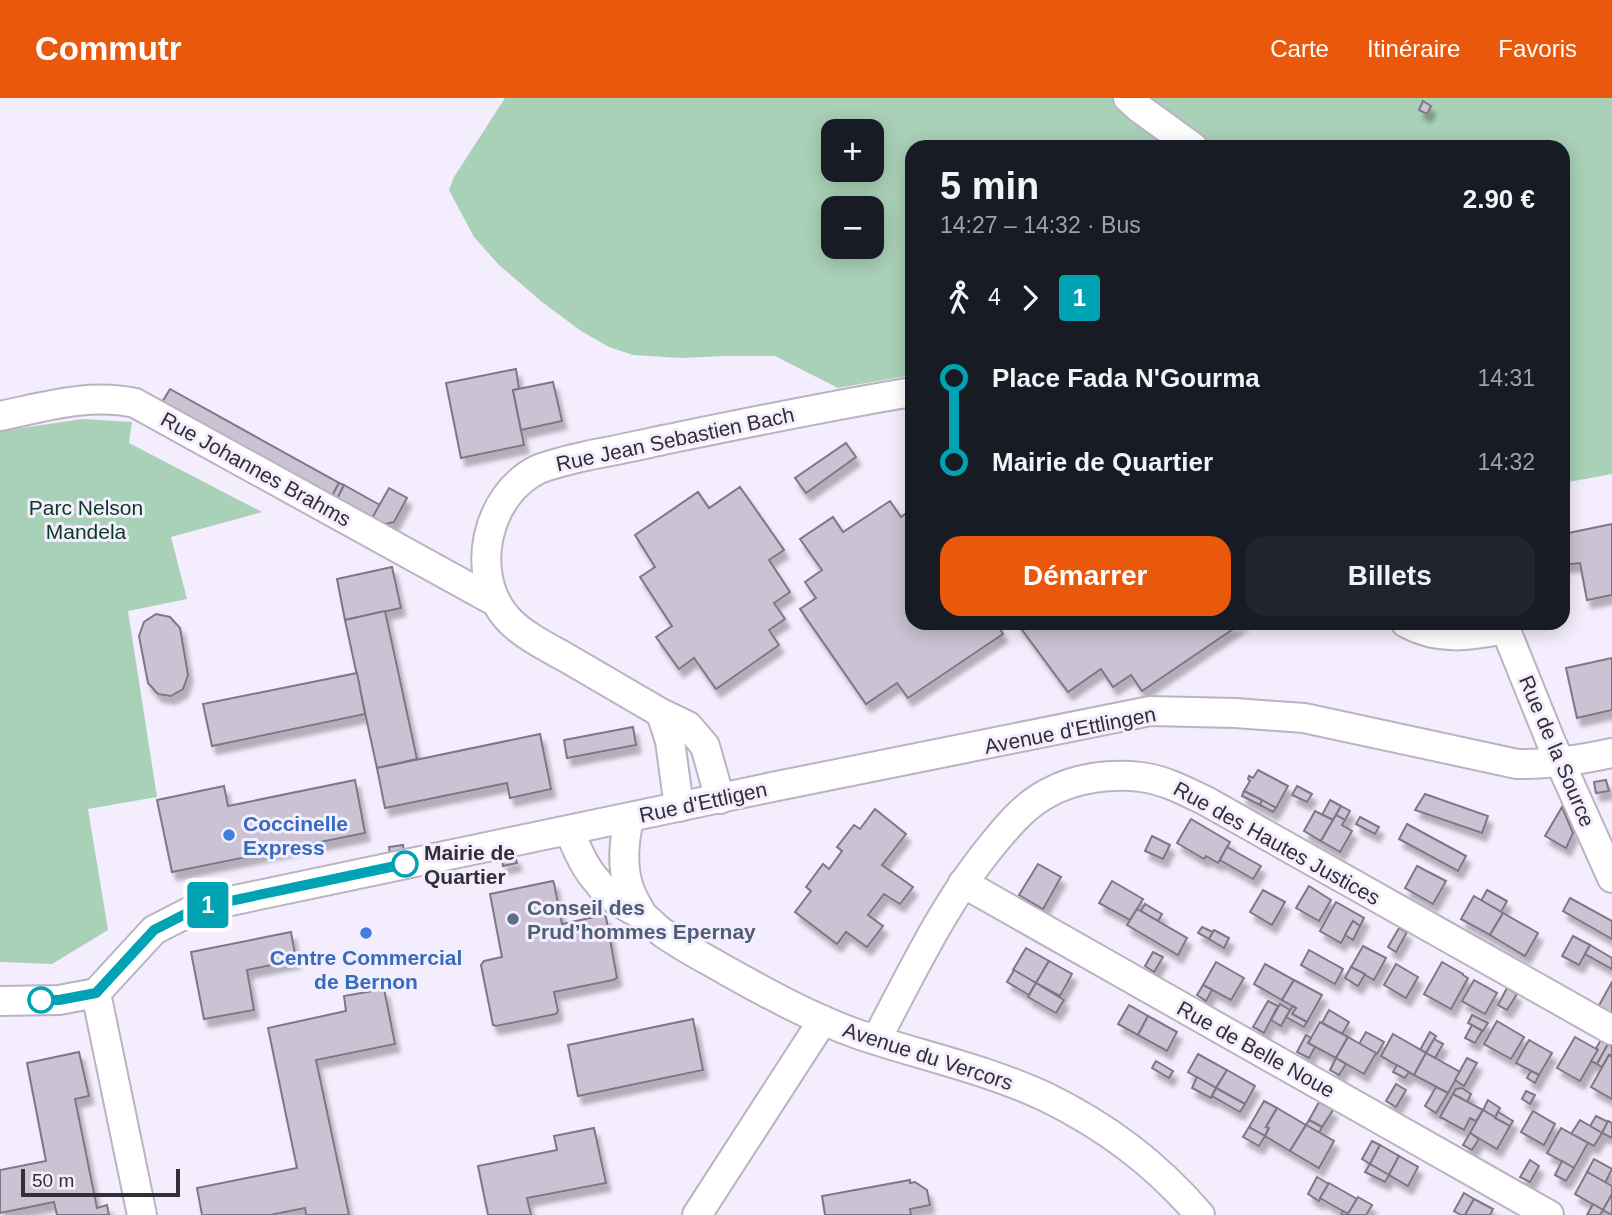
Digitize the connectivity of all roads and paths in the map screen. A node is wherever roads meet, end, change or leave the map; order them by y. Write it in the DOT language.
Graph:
graph roads {
  1 [pos="1128,98"];
  2 [pos="1183,140"];
  3 [pos="905,393"];
  4 [pos="0,416"];
  5 [pos="496,602"];
  6 [pos="1420,630"];
  7 [pos="1483,630"];
  8 [pos="1506,630"];
  9 [pos="661,713"];
  10 [pos="1612,753"];
  11 [pos="1560,762"];
  12 [pos="777,786"];
  13 [pos="720,799"];
  14 [pos="679,807"];
  15 [pos="629,818"];
  16 [pos="569,831"];
  17 [pos="1612,878"];
  18 [pos="963,883"];
  19 [pos="643,916"];
  20 [pos="96,993"];
  21 [pos="0,1001"];
  22 [pos="823,1020"];
  23 [pos="1612,1030"];
  24 [pos="876,1040"];
  25 [pos="142,1215"];
  26 [pos="697,1215"];
  27 [pos="1200,1215"];
  28 [pos="1549,1215"];
  1 -- 2 [label="street"];
  3 -- 5 [label="street, Rue Jean Sebastien Bach"];
  4 -- 5 [label="street, Rue Johannes Brahms"];
  5 -- 9 [label="street, Rue Jean Sebastien Bach"];
  6 -- 7 [label="street"];
  8 -- 11 [label="street, Rue de la Source"];
  9 -- 13 [label="street, Rue Jean Sebastien Bach"];
  9 -- 14 [label="street"];
  10 -- 11 [label="street, Avenue d'Ettlingen"];
  11 -- 12 [label="street, Avenue d'Ettlingen"];
  11 -- 17 [label="street, Rue de la Source"];
  12 -- 13 [label="street, Rue d'Ettligen"];
  13 -- 14 [label="street, Rue d'Ettligen"];
  14 -- 15 [label="street, Rue d'Ettligen"];
  15 -- 16 [label="street, Rue d'Ettligen"];
  15 -- 19 [label="street, Avenue du Vercors"];
  16 -- 19 [label="street, Avenue du Vercors"];
  16 -- 20 [label="street, Rue d'Ettligen"];
  18 -- 23 [label="street, Rue des Hautes Justices"];
  18 -- 24 [label="street, Rue des Hautes Justices"];
  18 -- 28 [label="street, Rue de Belle Noue"];
  19 -- 22 [label="street, Avenue du Vercors"];
  20 -- 21 [label="street"];
  20 -- 25 [label="street"];
  22 -- 24 [label="street, Avenue du Vercors"];
  22 -- 26 [label="street"];
  24 -- 27 [label="street, Avenue du Vercors"];
}
